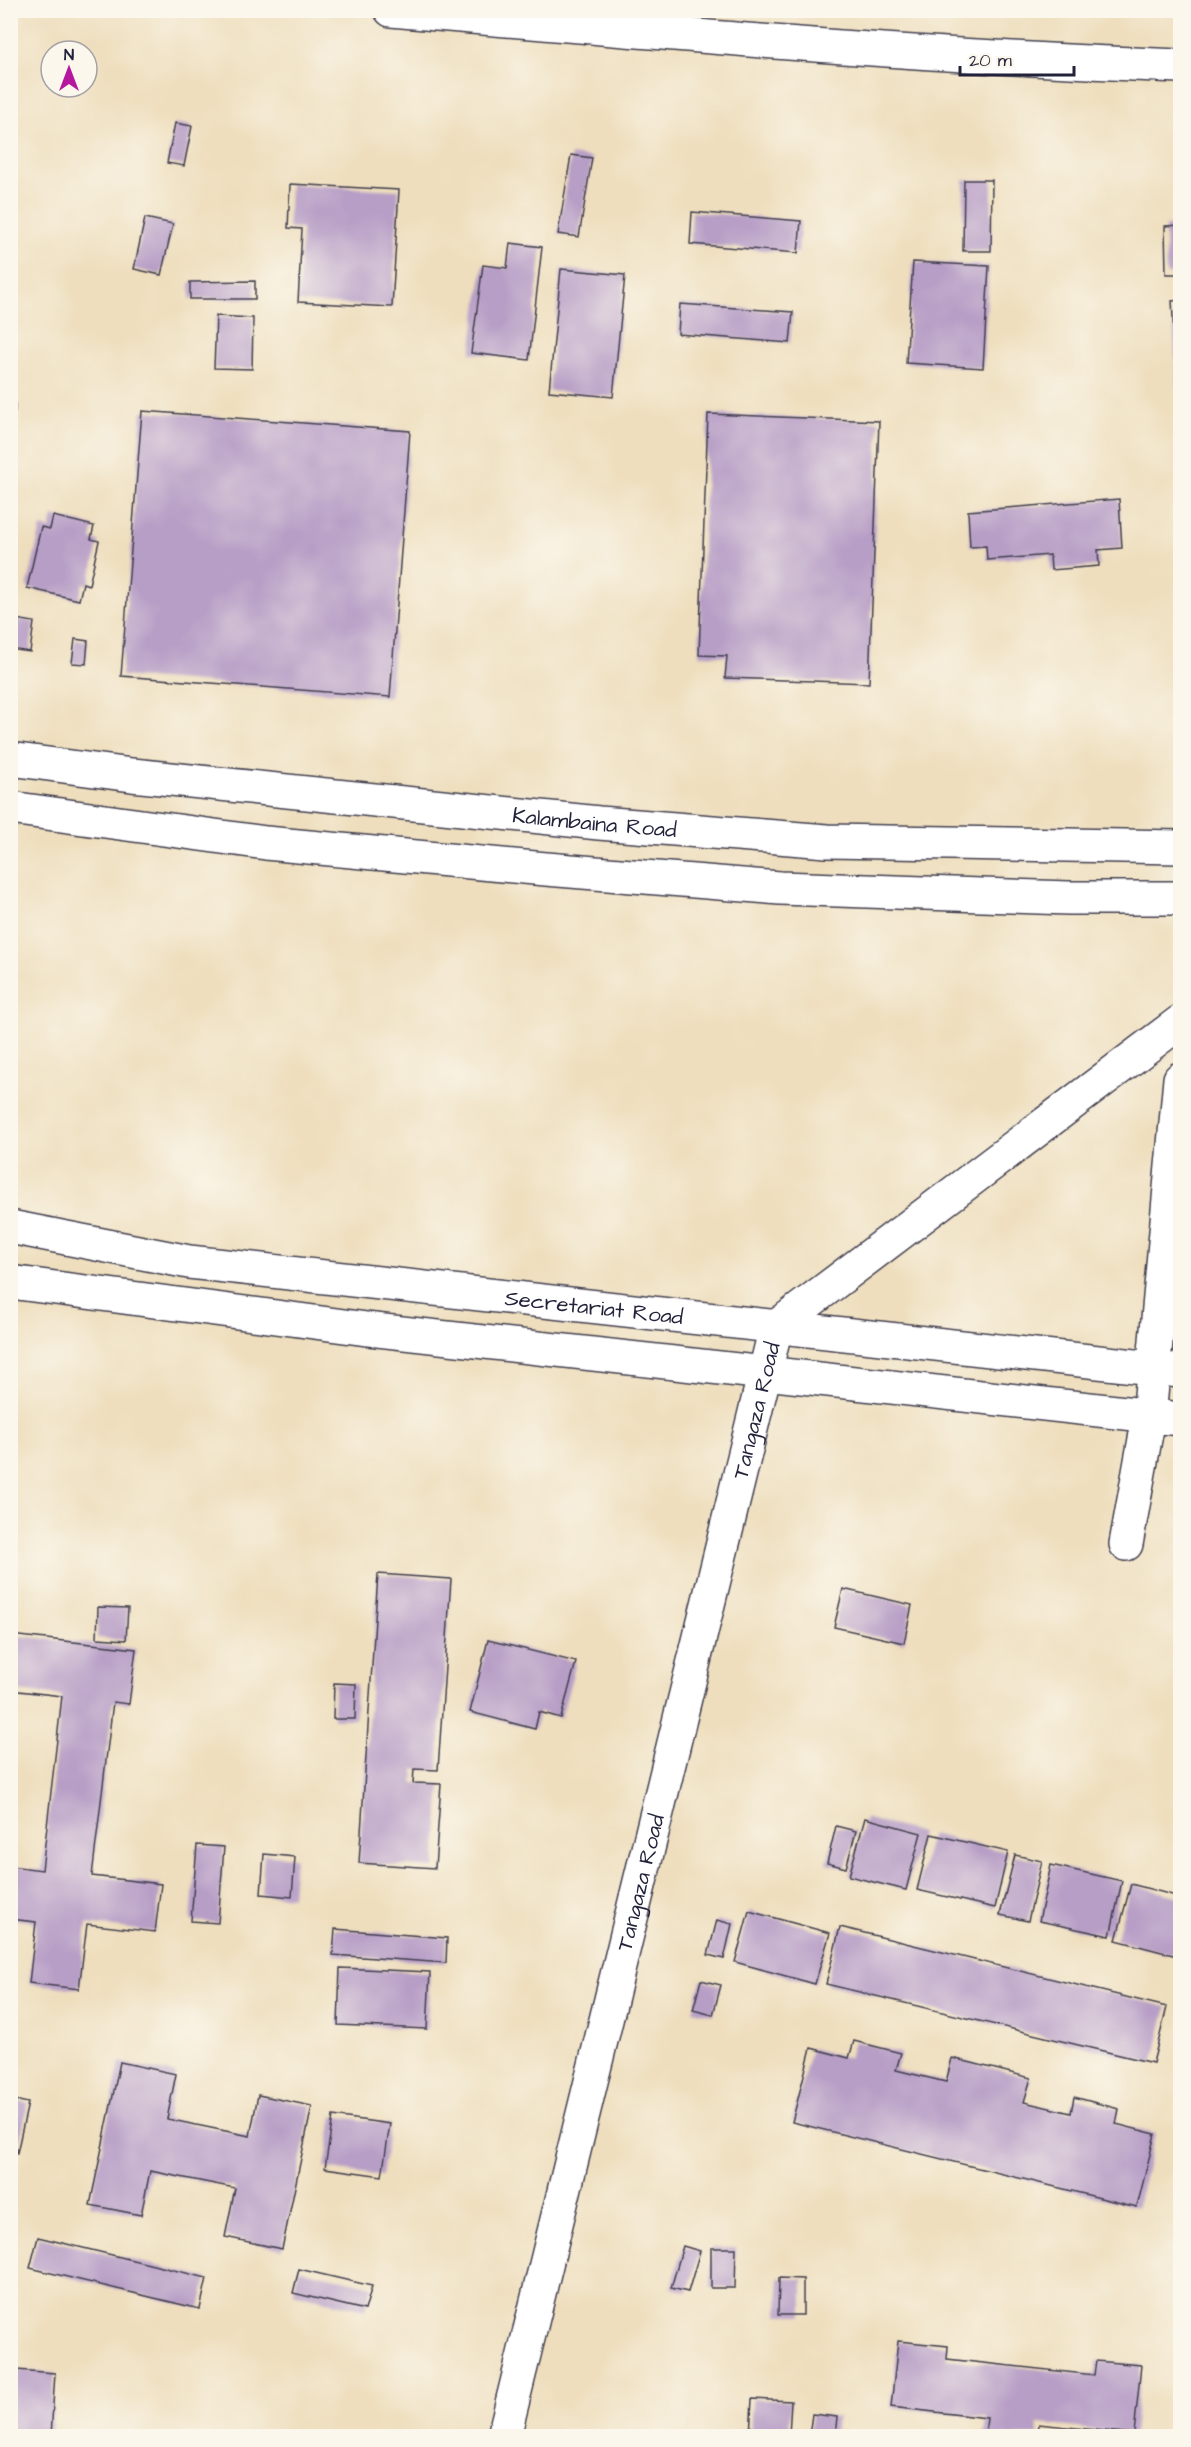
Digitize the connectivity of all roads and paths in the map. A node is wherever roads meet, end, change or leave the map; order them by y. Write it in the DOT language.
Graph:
graph roads {
  1 [pos="391,10"];
  2 [pos="1180,66"];
  3 [pos="10,759"];
  4 [pos="10,808"];
  5 [pos="1180,848"];
  6 [pos="1180,898"];
  7 [pos="1180,1022"];
  8 [pos="1180,1079"];
  9 [pos="10,1227"];
  10 [pos="10,1282"];
  11 [pos="776,1327"];
  12 [pos="1166,1370"];
  13 [pos="764,1374"];
  14 [pos="1165,1418"];
  15 [pos="1125,1544"];
  16 [pos="504,2436"];
  1 -- 2 [label="street"];
  3 -- 5 [label="street, Kalambaina Road"];
  4 -- 6 [label="street"];
  7 -- 11 [label="street"];
  8 -- 12 [label="street"];
  9 -- 11 [label="street, Secretariat Road"];
  10 -- 13 [label="street, Secretariat Road"];
  11 -- 12 [label="street, Secretariat Road"];
  11 -- 13 [label="street, Tangaza Road"];
  12 -- 14 [label="street"];
  13 -- 14 [label="street, Secretariat Road"];
  13 -- 16 [label="street, Tangaza Road"];
  14 -- 15 [label="street"];
}
